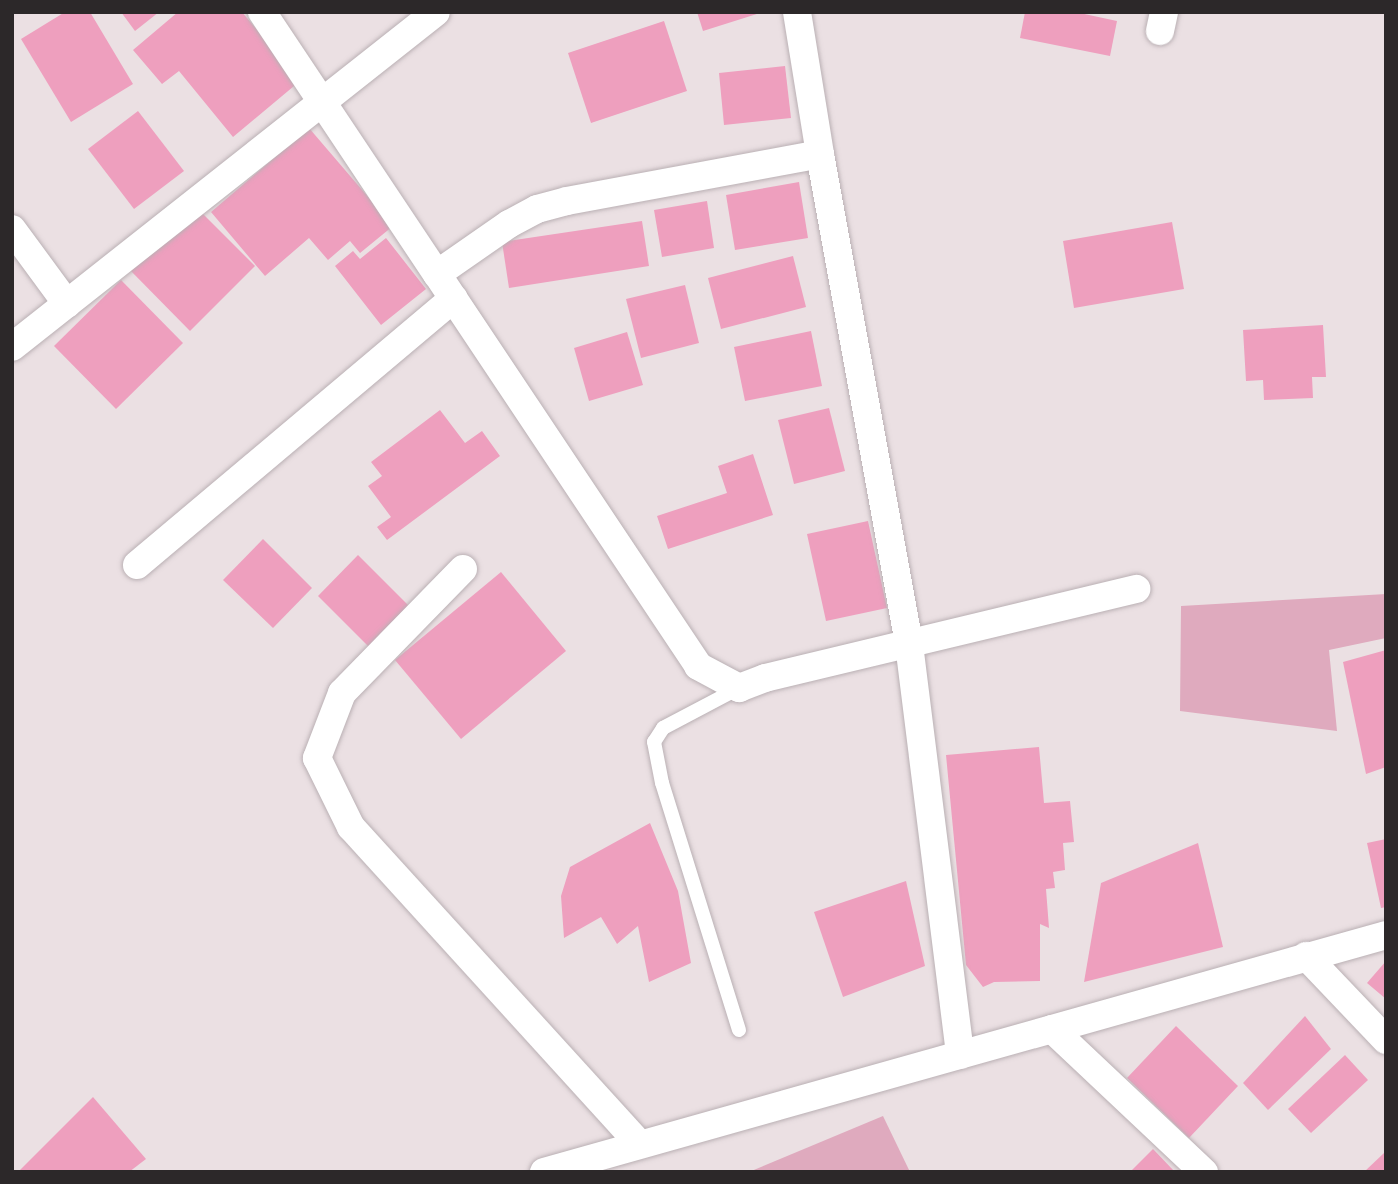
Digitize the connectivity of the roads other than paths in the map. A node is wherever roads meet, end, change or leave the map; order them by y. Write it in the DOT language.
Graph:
graph roads {
  1 [pos="262,12"];
  2 [pos="436,12"];
  3 [pos="797,12"];
  4 [pos="320,102"];
  5 [pos="820,154"];
  6 [pos="12,229"];
  7 [pos="437,274"];
  8 [pos="454,298"];
  9 [pos="67,304"];
  10 [pos="12,347"];
  11 [pos="136,565"];
  12 [pos="463,569"];
  13 [pos="1136,589"];
  14 [pos="909,644"];
  15 [pos="739,688"];
  16 [pos="1386,935"];
  17 [pos="1306,956"];
  18 [pos="1052,1029"];
  19 [pos="739,1030"];
  20 [pos="1386,1040"];
  21 [pos="960,1055"];
  22 [pos="639,1143"];
  23 [pos="544,1172"];
  24 [pos="1204,1172"];
  1 -- 4 [label="street"];
  2 -- 4 [label="street"];
  3 -- 5 [label="street"];
  4 -- 7 [label="street"];
  4 -- 9 [label="street"];
  5 -- 7 [label="street"];
  5 -- 14 [label="street"];
  6 -- 9 [label="street"];
  7 -- 8 [label="street"];
  8 -- 11 [label="street"];
  8 -- 15 [label="street"];
  9 -- 10 [label="street"];
  12 -- 22 [label="street"];
  13 -- 14 [label="street"];
  14 -- 15 [label="street"];
  14 -- 21 [label="street"];
  15 -- 19 [label="lane"];
  16 -- 17 [label="street"];
  17 -- 18 [label="street"];
  17 -- 20 [label="street"];
  18 -- 21 [label="street"];
  18 -- 24 [label="street"];
  21 -- 22 [label="street"];
  22 -- 23 [label="street"];
}
